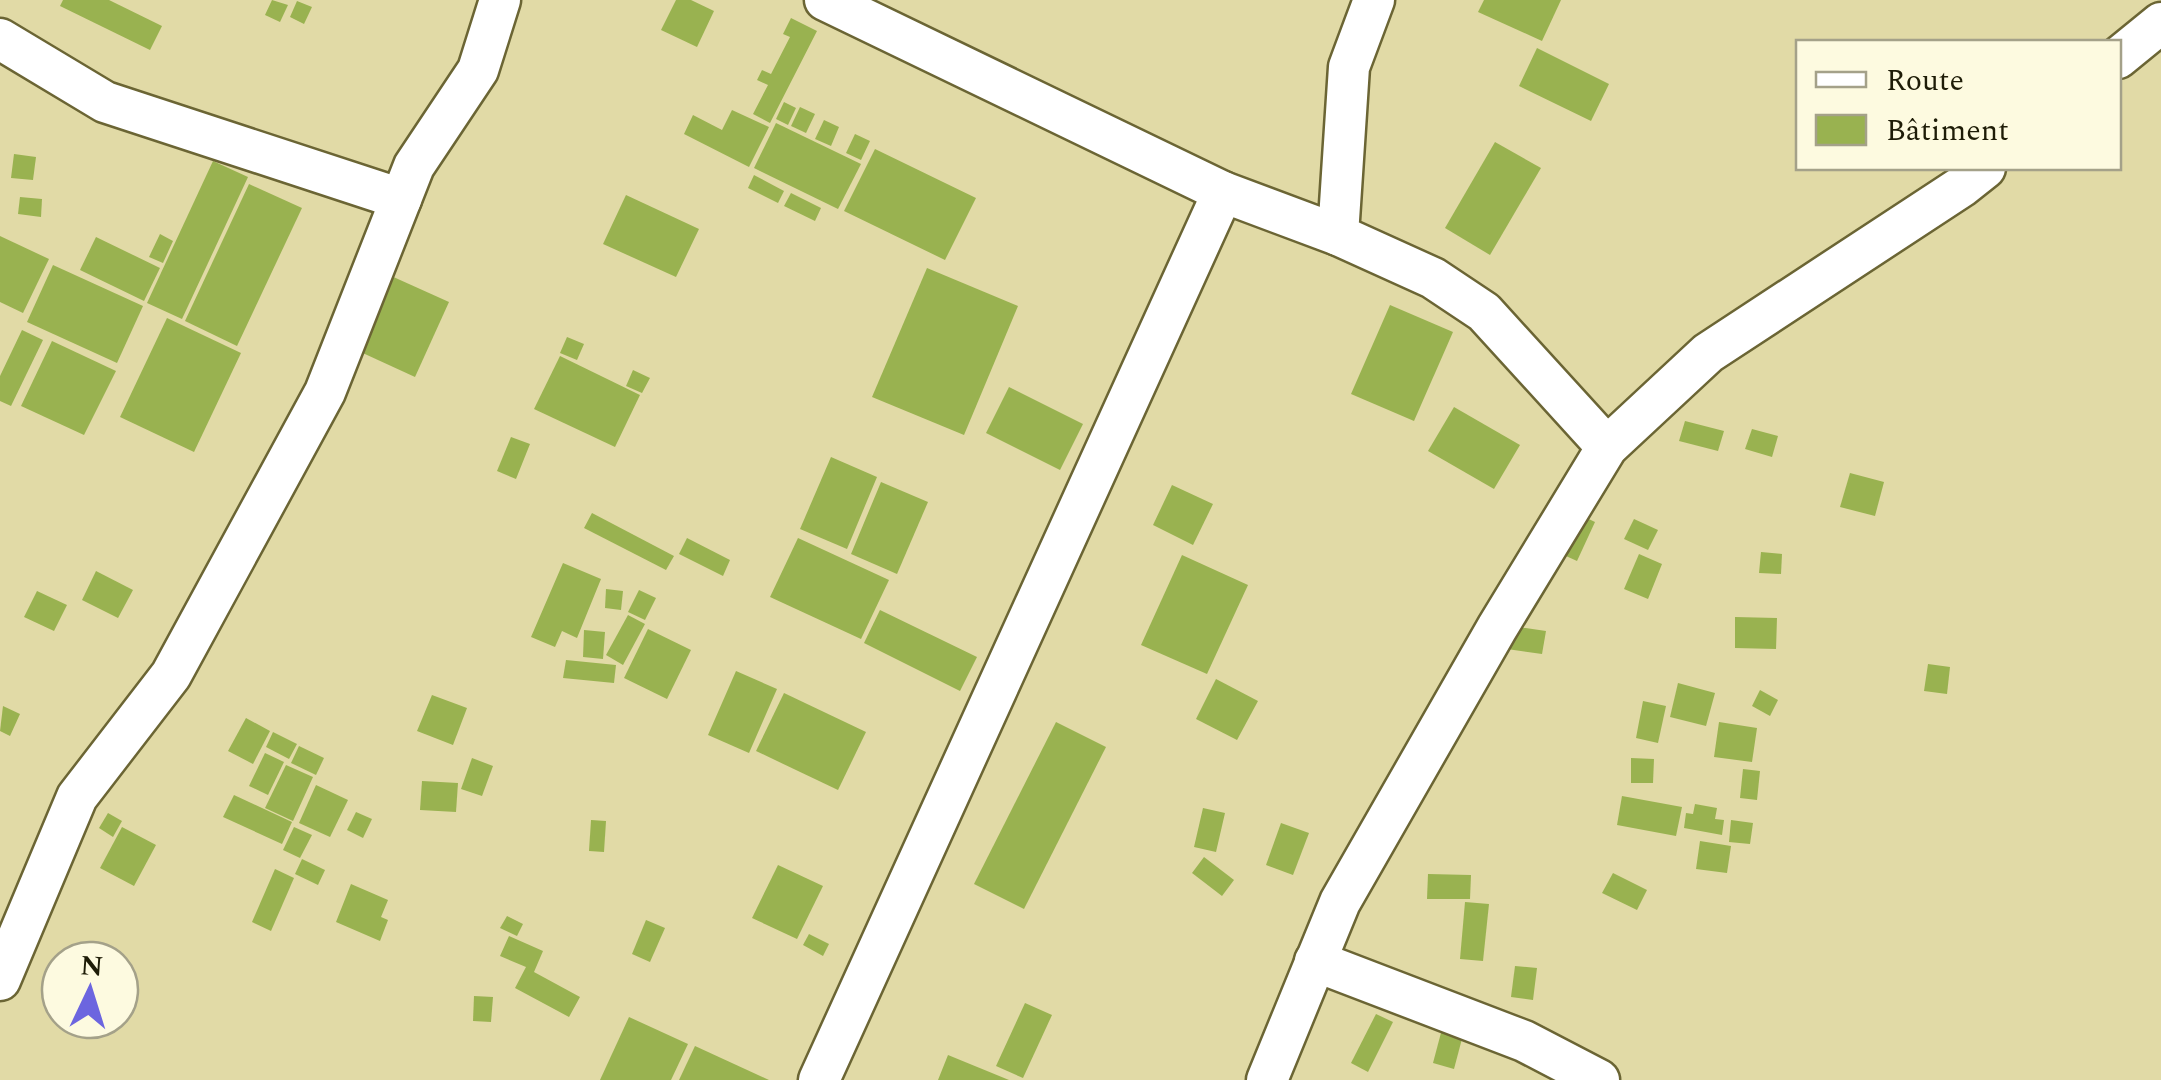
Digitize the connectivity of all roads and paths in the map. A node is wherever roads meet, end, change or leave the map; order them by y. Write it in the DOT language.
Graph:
graph roads {
  1 [pos="500,0"];
  2 [pos="825,0"];
  3 [pos="1374,0"];
  4 [pos="2161,24"];
  5 [pos="0,38"];
  6 [pos="2121,56"];
  7 [pos="1983,170"];
  8 [pos="1223,192"];
  9 [pos="401,200"];
  10 [pos="1338,235"];
  11 [pos="1607,447"];
  12 [pos="1316,962"];
  13 [pos="0,980"];
  14 [pos="819,1080"];
  15 [pos="1266,1080"];
  16 [pos="1600,1080"];
  1 -- 9 [label="street"];
  2 -- 8 [label="street"];
  3 -- 10 [label="street"];
  4 -- 6 [label="street"];
  5 -- 9 [label="street"];
  7 -- 11 [label="street"];
  8 -- 10 [label="street"];
  8 -- 14 [label="street"];
  9 -- 13 [label="street"];
  10 -- 11 [label="street"];
  11 -- 12 [label="street"];
  12 -- 15 [label="street"];
  12 -- 16 [label="street"];
}
